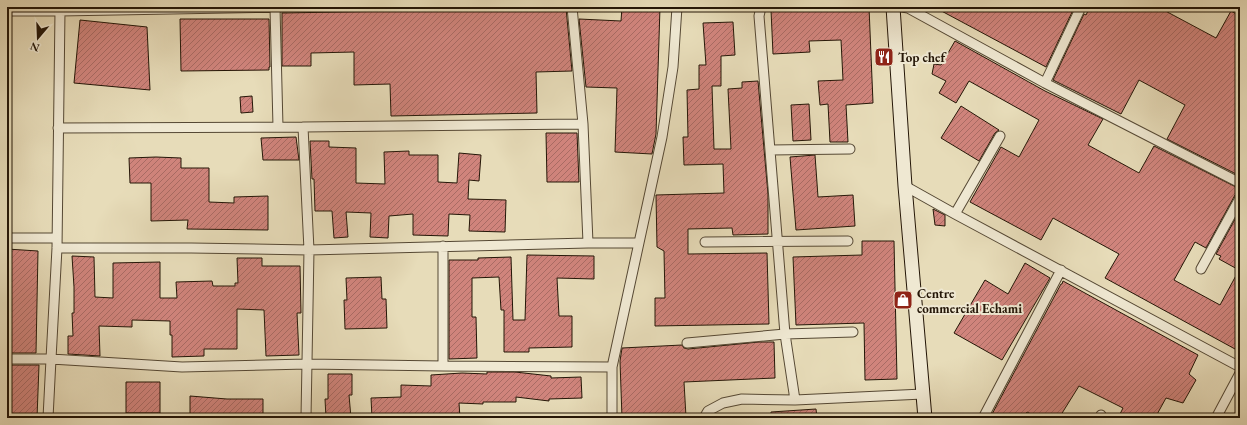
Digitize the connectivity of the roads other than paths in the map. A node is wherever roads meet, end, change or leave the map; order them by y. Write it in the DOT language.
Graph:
graph roads {
  1 [pos="286,7"];
  2 [pos="572,7"];
  3 [pos="677,7"];
  4 [pos="761,7"];
  5 [pos="893,7"];
  6 [pos="906,7"];
  7 [pos="1081,7"];
  8 [pos="275,8"];
  9 [pos="60,9"];
  10 [pos="7,11"];
  11 [pos="1045,83"];
  12 [pos="583,124"];
  13 [pos="278,127"];
  14 [pos="303,127"];
  15 [pos="58,128"];
  16 [pos="1000,136"];
  17 [pos="850,149"];
  18 [pos="770,150"];
  19 [pos="1240,184"];
  20 [pos="905,186"];
  21 [pos="1240,198"];
  22 [pos="955,214"];
  23 [pos="7,238"];
  24 [pos="56,238"];
  25 [pos="777,241"];
  26 [pos="848,241"];
  27 [pos="705,242"];
  28 [pos="588,243"];
  29 [pos="638,243"];
  30 [pos="443,246"];
  31 [pos="57,248"];
  32 [pos="309,250"];
  33 [pos="1061,270"];
  34 [pos="1201,270"];
  35 [pos="853,332"];
  36 [pos="785,334"];
  37 [pos="687,343"];
  38 [pos="7,359"];
  39 [pos="50,360"];
  40 [pos="307,364"];
  41 [pos="443,366"];
  42 [pos="612,366"];
  43 [pos="1240,367"];
  44 [pos="1240,373"];
  45 [pos="923,394"];
  46 [pos="795,400"];
  47 [pos="48,418"];
  48 [pos="306,418"];
  49 [pos="612,418"];
  50 [pos="704,418"];
  51 [pos="925,418"];
  52 [pos="983,418"];
  53 [pos="1216,418"];
  1 -- 8 [label="street"];
  2 -- 12 [label="street"];
  3 -- 29 [label="street"];
  4 -- 18 [label="street"];
  5 -- 20 [label="street"];
  6 -- 11 [label="street"];
  7 -- 11 [label="street"];
  8 -- 9 [label="street"];
  8 -- 13 [label="street"];
  9 -- 10 [label="street"];
  9 -- 15 [label="street"];
  11 -- 19 [label="street"];
  12 -- 14 [label="street"];
  12 -- 28 [label="street"];
  13 -- 14 [label="street"];
  13 -- 15 [label="street"];
  14 -- 32 [label="street"];
  15 -- 24 [label="street"];
  16 -- 22 [label="street"];
  17 -- 18 [label="street"];
  18 -- 25 [label="street"];
  20 -- 22 [label="street"];
  20 -- 45 [label="street"];
  21 -- 34 [label="street"];
  22 -- 33 [label="street"];
  23 -- 24 [label="street"];
  24 -- 31 [label="street"];
  25 -- 26 [label="street"];
  25 -- 27 [label="street"];
  25 -- 36 [label="street"];
  28 -- 29 [label="street"];
  28 -- 30 [label="street"];
  29 -- 42 [label="street"];
  30 -- 32 [label="street"];
  30 -- 41 [label="street"];
  31 -- 32 [label="street"];
  31 -- 39 [label="street"];
  32 -- 40 [label="street"];
  33 -- 43 [label="street"];
  33 -- 52 [label="street"];
  35 -- 36 [label="street"];
  36 -- 37 [label="street"];
  36 -- 46 [label="street"];
  38 -- 39 [label="street"];
  39 -- 40 [label="street"];
  39 -- 47 [label="street"];
  40 -- 41 [label="street"];
  40 -- 48 [label="street"];
  41 -- 42 [label="street"];
  42 -- 49 [label="street"];
  44 -- 53 [label="street"];
  45 -- 46 [label="street"];
  45 -- 51 [label="street"];
  46 -- 50 [label="street"];
}
